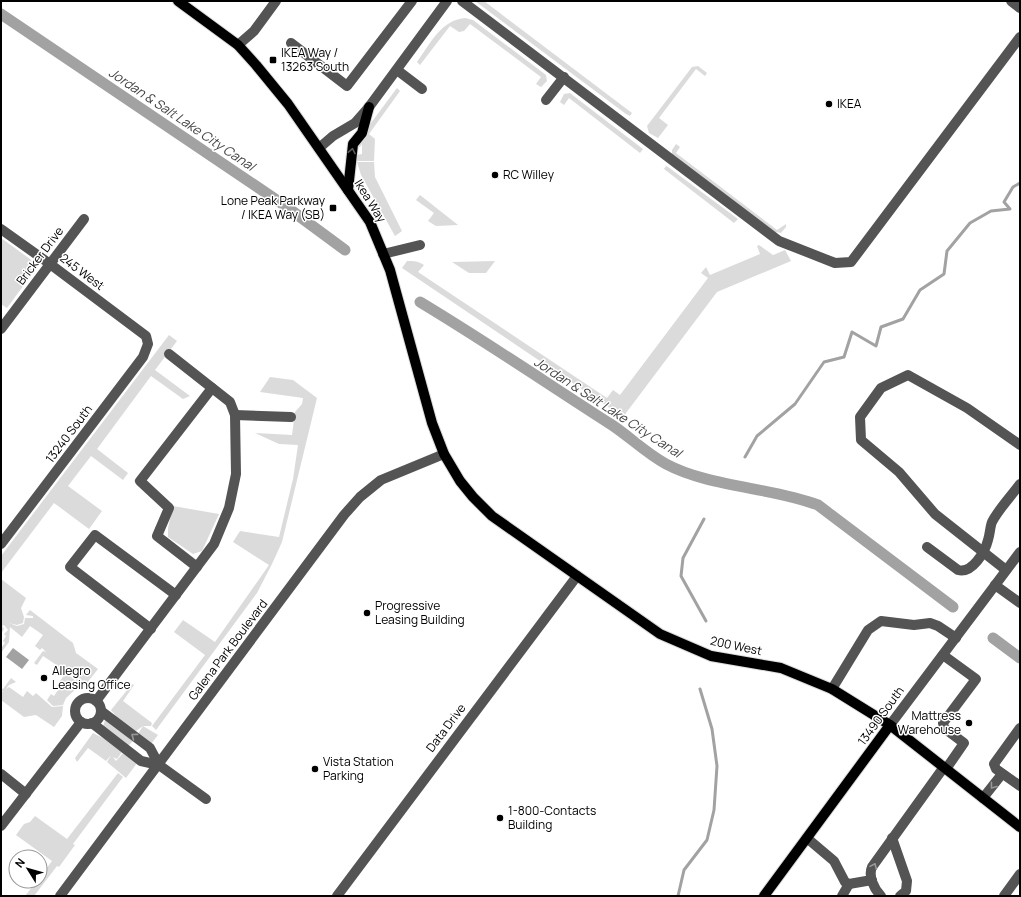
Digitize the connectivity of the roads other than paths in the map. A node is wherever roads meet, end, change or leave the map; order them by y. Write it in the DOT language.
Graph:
graph roads {
  1 [pos="178,1"];
  2 [pos="276,1"];
  3 [pos="412,1"];
  4 [pos="447,1"];
  5 [pos="462,1"];
  6 [pos="1011,1"];
  7 [pos="1020,8"];
  8 [pos="1020,36"];
  9 [pos="291,43"];
  10 [pos="238,45"];
  11 [pos="397,70"];
  12 [pos="564,77"];
  13 [pos="422,88"];
  14 [pos="546,100"];
  15 [pos="369,107"];
  16 [pos="319,148"];
  17 [pos="348,190"];
  18 [pos="84,219"];
  19 [pos="1,229"];
  20 [pos="420,245"];
  21 [pos="383,254"];
  22 [pos="50,264"];
  23 [pos="1,329"];
  24 [pos="146,336"];
  25 [pos="169,354"];
  26 [pos="212,388"];
  27 [pos="235,414"];
  28 [pos="291,417"];
  29 [pos="1020,445"];
  30 [pos="444,454"];
  31 [pos="1020,484"];
  32 [pos="1,544"];
  33 [pos="927,547"];
  34 [pos="1020,552"];
  35 [pos="983,553"];
  36 [pos="197,567"];
  37 [pos="1006,570"];
  38 [pos="577,576"];
  39 [pos="995,584"];
  40 [pos="176,595"];
  41 [pos="1020,603"];
  42 [pos="151,629"];
  43 [pos="956,638"];
  44 [pos="942,655"];
  45 [pos="832,688"];
  46 [pos="96,701"];
  47 [pos="101,711"];
  48 [pos="81,722"];
  49 [pos="92,723"];
  50 [pos="890,725"];
  51 [pos="1020,728"];
  52 [pos="159,764"];
  53 [pos="945,768"];
  54 [pos="1,774"];
  55 [pos="1002,774"];
  56 [pos="1020,786"];
  57 [pos="26,794"];
  58 [pos="983,798"];
  59 [pos="206,799"];
  60 [pos="1,826"];
  61 [pos="1020,826"];
  62 [pos="808,838"];
  63 [pos="892,838"];
  64 [pos="1019,879"];
  65 [pos="872,880"];
  66 [pos="849,884"];
  67 [pos="902,895"];
  68 [pos="60,896"];
  69 [pos="337,896"];
  70 [pos="764,896"];
  71 [pos="842,896"];
  72 [pos="881,896"];
  73 [pos="1004,896"];
  1 -- 10 [label="main road, Ikea Way"];
  2 -- 10 [label="street"];
  3 -- 9 [label="street"];
  4 -- 11 [label="street"];
  5 -- 12 [label="street"];
  6 -- 7 [label="street"];
  8 -- 12 [label="street"];
  10 -- 16 [label="main road, Ikea Way"];
  11 -- 13 [label="street"];
  11 -- 15 [label="street"];
  12 -- 14 [label="street"];
  15 -- 16 [label="street"];
  17 -- 15 [label="main road, one-way"];
  16 -- 17 [label="main road, Ikea Way"];
  17 -- 21 [label="main road, Ikea Way"];
  18 -- 22 [label="street, Bricker Drive"];
  19 -- 22 [label="street, 245 West"];
  20 -- 21 [label="street"];
  21 -- 30 [label="main road, Ikea Way"];
  22 -- 23 [label="street, Bricker Drive"];
  22 -- 24 [label="street, 245 West"];
  24 -- 32 [label="street, 13240 South"];
  25 -- 26 [label="street"];
  26 -- 27 [label="street"];
  26 -- 36 [label="street"];
  27 -- 28 [label="street"];
  27 -- 36 [label="street"];
  29 -- 35 [label="street"];
  30 -- 38 [label="main road, 200 West"];
  30 -- 52 [label="street, Galena Park Boulevard"];
  31 -- 35 [label="street"];
  33 -- 35 [label="street"];
  34 -- 37 [label="street, 13490 South"];
  35 -- 37 [label="street"];
  36 -- 40 [label="street"];
  37 -- 39 [label="street, 13490 South"];
  38 -- 45 [label="main road, 200 West"];
  38 -- 69 [label="street, Data Drive"];
  39 -- 41 [label="street"];
  39 -- 43 [label="street, 13490 South"];
  40 -- 42 [label="street"];
  40 -- 42 [label="street"];
  42 -- 46 [label="street"];
  43 -- 44 [label="street, 13490 South"];
  43 -- 45 [label="street"];
  44 -- 50 [label="street, 13490 South"];
  44 -- 53 [label="street"];
  45 -- 50 [label="main road, 200 West"];
  46 -- 47 [label="street"];
  46 -- 48 [label="street"];
  47 -- 49 [label="street"];
  52 -- 47 [label="street, one-way"];
  48 -- 49 [label="street"];
  48 -- 57 [label="street"];
  49 -- 52 [label="street"];
  50 -- 53 [label="main road, 200 West"];
  50 -- 62 [label="main road, 13490 South"];
  51 -- 55 [label="street"];
  52 -- 59 [label="street"];
  52 -- 68 [label="street, Galena Park Boulevard"];
  53 -- 58 [label="main road, 200 West"];
  53 -- 63 [label="street"];
  54 -- 57 [label="street"];
  55 -- 56 [label="street"];
  55 -- 58 [label="street, one-way"];
  57 -- 60 [label="street"];
  58 -- 61 [label="main road, 200 West"];
  62 -- 66 [label="street"];
  62 -- 70 [label="main road, 13490 South"];
  65 -- 63 [label="street, one-way"];
  63 -- 67 [label="street"];
  64 -- 73 [label="street"];
  65 -- 66 [label="street"];
  65 -- 72 [label="street"];
  66 -- 71 [label="street"];
}
